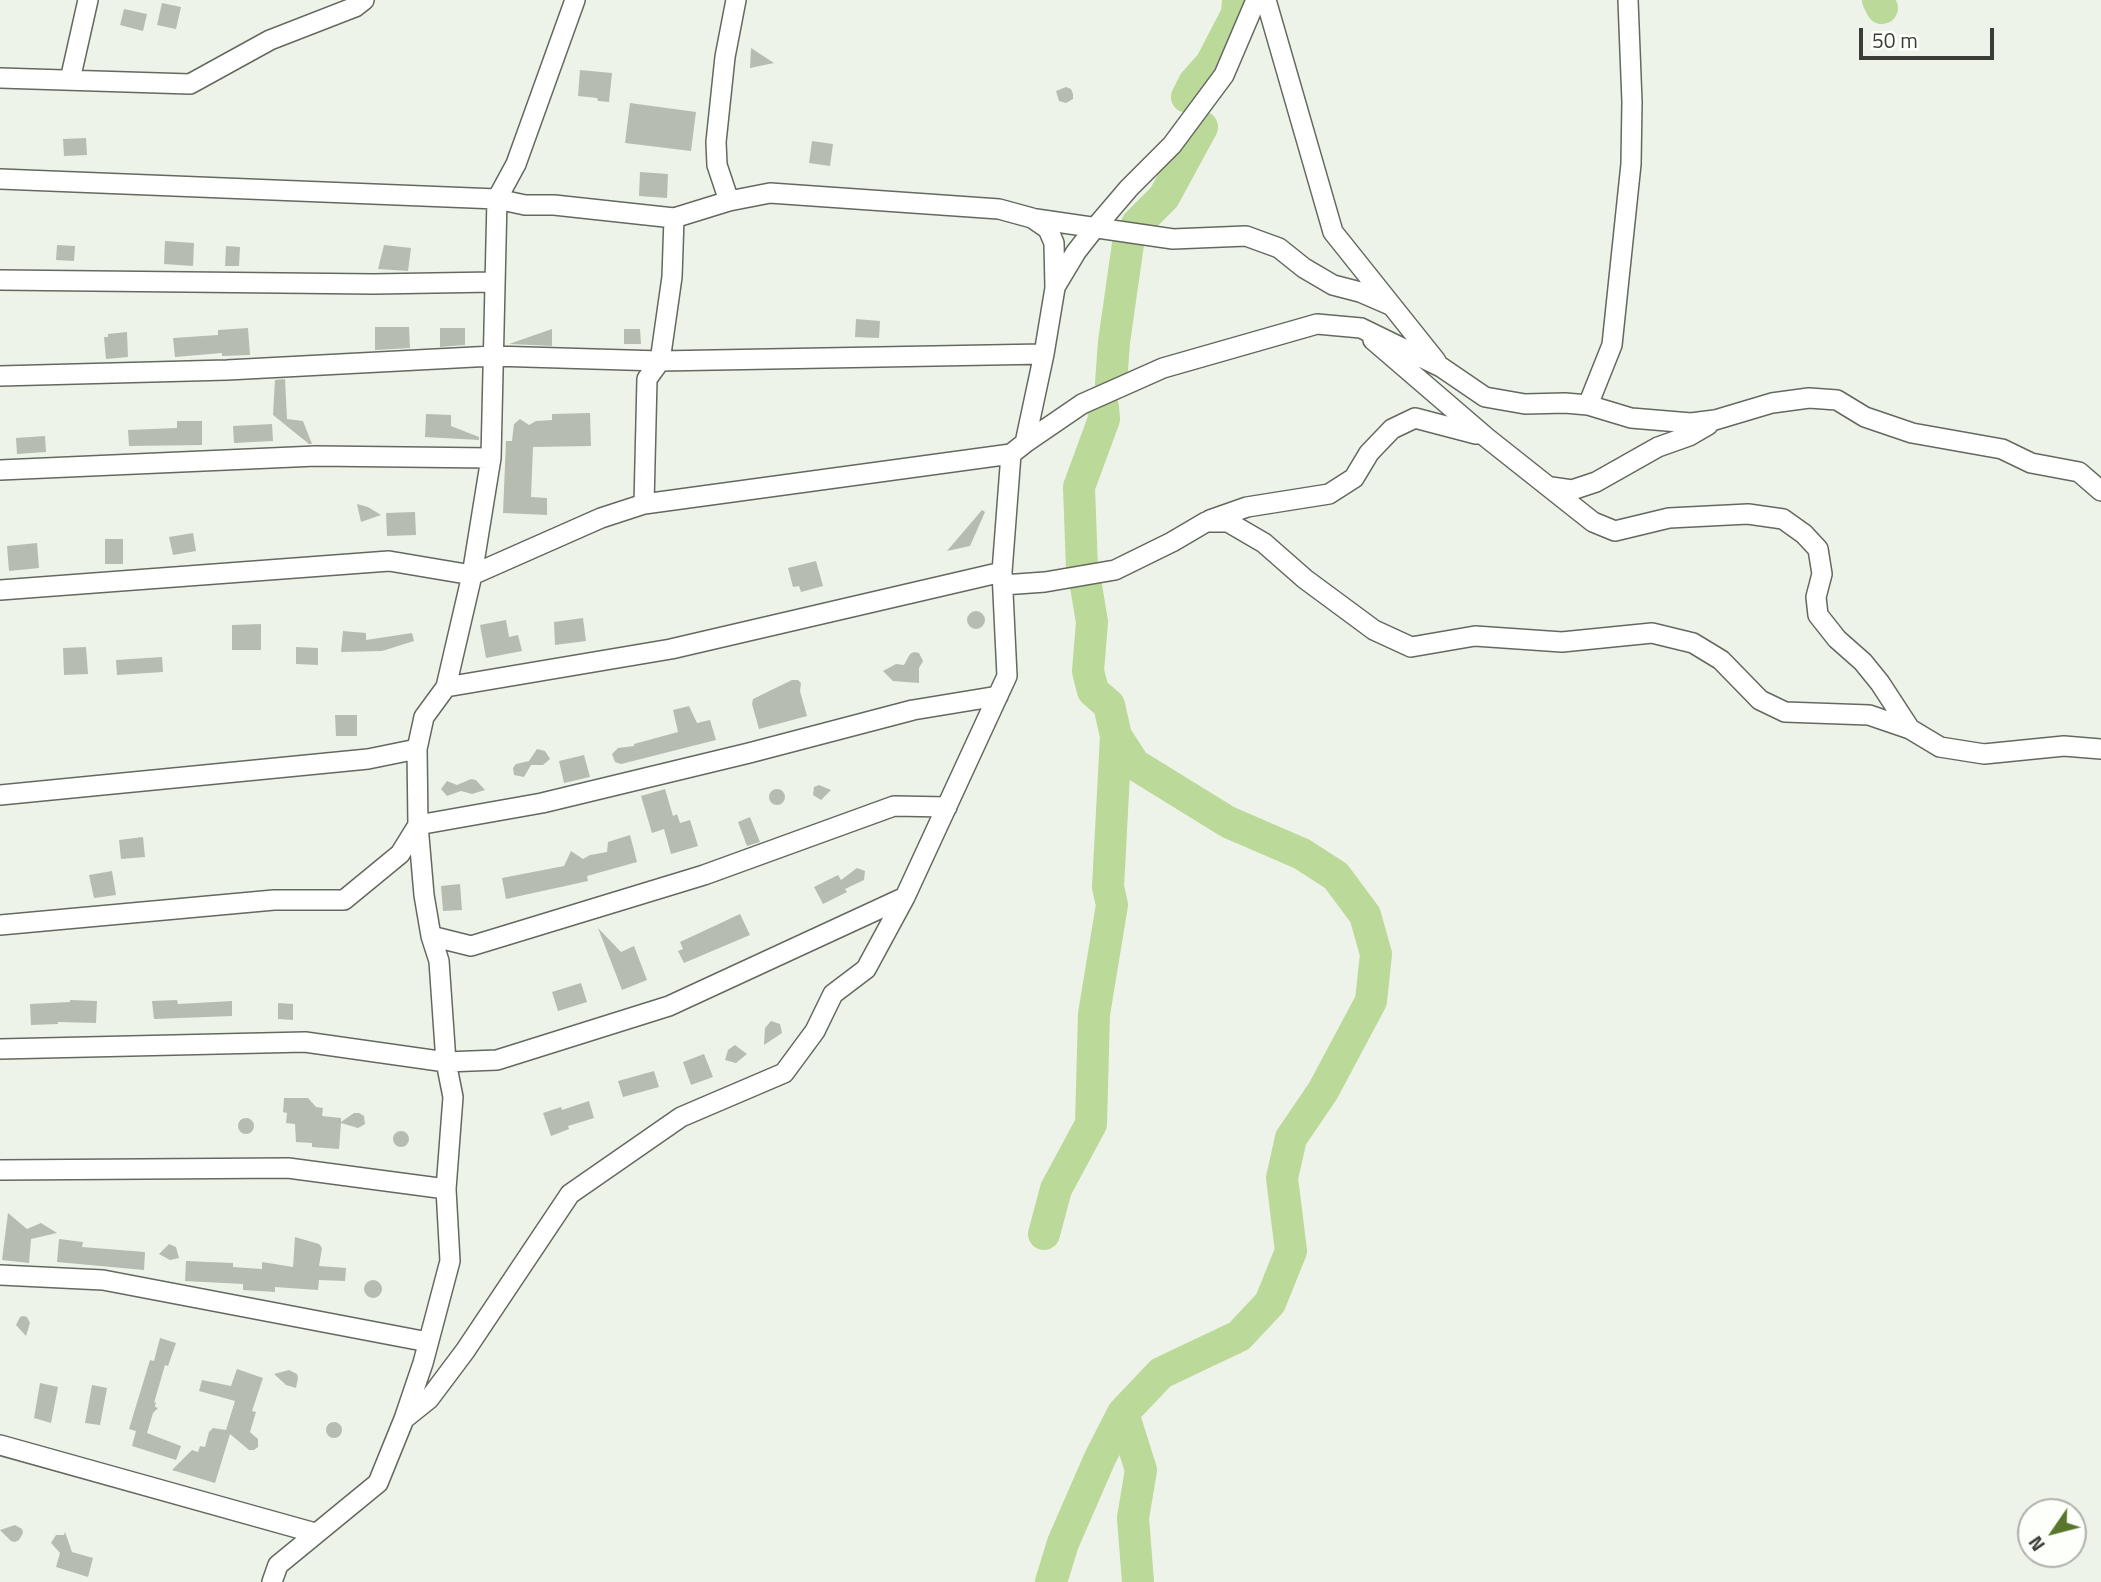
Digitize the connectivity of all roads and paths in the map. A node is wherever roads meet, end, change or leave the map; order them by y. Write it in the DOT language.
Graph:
graph roads {
  1 [pos="88,0"];
  2 [pos="364,0"];
  3 [pos="575,0"];
  4 [pos="736,0"];
  5 [pos="1256,0"];
  6 [pos="1266,0"];
  7 [pos="1628,0"];
  8 [pos="0,78"];
  9 [pos="70,80"];
  10 [pos="0,179"];
  11 [pos="497,200"];
  12 [pos="729,201"];
  13 [pos="674,218"];
  14 [pos="1032,218"];
  15 [pos="1094,229"];
  16 [pos="0,280"];
  17 [pos="494,282"];
  18 [pos="1055,288"];
  19 [pos="1391,306"];
  20 [pos="1361,328"];
  21 [pos="1044,354"];
  22 [pos="493,356"];
  23 [pos="660,361"];
  24 [pos="1441,367"];
  25 [pos="0,376"];
  26 [pos="1588,405"];
  27 [pos="1715,421"];
  28 [pos="1487,438"];
  29 [pos="1018,448"];
  30 [pos="491,458"];
  31 [pos="0,470"];
  32 [pos="1549,486"];
  33 [pos="2101,491"];
  34 [pos="644,504"];
  35 [pos="1206,522"];
  36 [pos="472,575"];
  37 [pos="1002,578"];
  38 [pos="0,590"];
  39 [pos="446,687"];
  40 [pos="998,696"];
  41 [pos="1910,729"];
  42 [pos="417,749"];
  43 [pos="2101,750"];
  44 [pos="0,795"];
  45 [pos="947,807"];
  46 [pos="418,825"];
  47 [pos="905,897"];
  48 [pos="0,925"];
  49 [pos="431,936"];
  50 [pos="0,1049"];
  51 [pos="446,1062"];
  52 [pos="0,1170"];
  53 [pos="446,1189"];
  54 [pos="0,1275"];
  55 [pos="428,1342"];
  56 [pos="404,1419"];
  57 [pos="0,1445"];
  58 [pos="315,1533"];
  59 [pos="272,1582"];
  1 -- 9 [label="street"];
  2 -- 9 [label="street"];
  3 -- 11 [label="street"];
  4 -- 12 [label="street"];
  5 -- 15 [label="street"];
  6 -- 19 [label="street"];
  7 -- 26 [label="street"];
  8 -- 9 [label="street"];
  10 -- 11 [label="street"];
  11 -- 13 [label="street"];
  11 -- 17 [label="street"];
  12 -- 13 [label="street"];
  12 -- 14 [label="street"];
  13 -- 23 [label="street"];
  14 -- 15 [label="street"];
  14 -- 18 [label="street"];
  15 -- 18 [label="street"];
  15 -- 19 [label="street"];
  16 -- 17 [label="street"];
  17 -- 22 [label="street"];
  18 -- 21 [label="street"];
  19 -- 24 [label="street"];
  20 -- 24 [label="street"];
  20 -- 28 [label="street"];
  20 -- 29 [label="street"];
  21 -- 23 [label="street"];
  21 -- 29 [label="street"];
  22 -- 23 [label="street"];
  22 -- 25 [label="street"];
  22 -- 30 [label="street"];
  23 -- 34 [label="street"];
  24 -- 26 [label="street"];
  26 -- 27 [label="street"];
  27 -- 32 [label="street"];
  27 -- 33 [label="street"];
  28 -- 32 [label="street"];
  28 -- 35 [label="street"];
  29 -- 34 [label="street"];
  29 -- 37 [label="street"];
  30 -- 31 [label="street"];
  30 -- 36 [label="street"];
  32 -- 41 [label="street"];
  34 -- 36 [label="street"];
  35 -- 37 [label="street"];
  35 -- 41 [label="street"];
  36 -- 38 [label="street"];
  36 -- 39 [label="street"];
  37 -- 39 [label="street"];
  37 -- 40 [label="street"];
  39 -- 42 [label="street"];
  40 -- 45 [label="street"];
  40 -- 46 [label="street"];
  41 -- 43 [label="street"];
  42 -- 44 [label="street"];
  42 -- 46 [label="street"];
  45 -- 47 [label="street"];
  45 -- 49 [label="street"];
  46 -- 48 [label="street"];
  46 -- 49 [label="street"];
  47 -- 51 [label="street"];
  47 -- 56 [label="street"];
  49 -- 51 [label="street"];
  50 -- 51 [label="street"];
  51 -- 53 [label="street"];
  52 -- 53 [label="street"];
  53 -- 55 [label="street"];
  54 -- 55 [label="street"];
  55 -- 56 [label="street"];
  56 -- 58 [label="street"];
  57 -- 58 [label="street"];
  58 -- 59 [label="street"];
}
